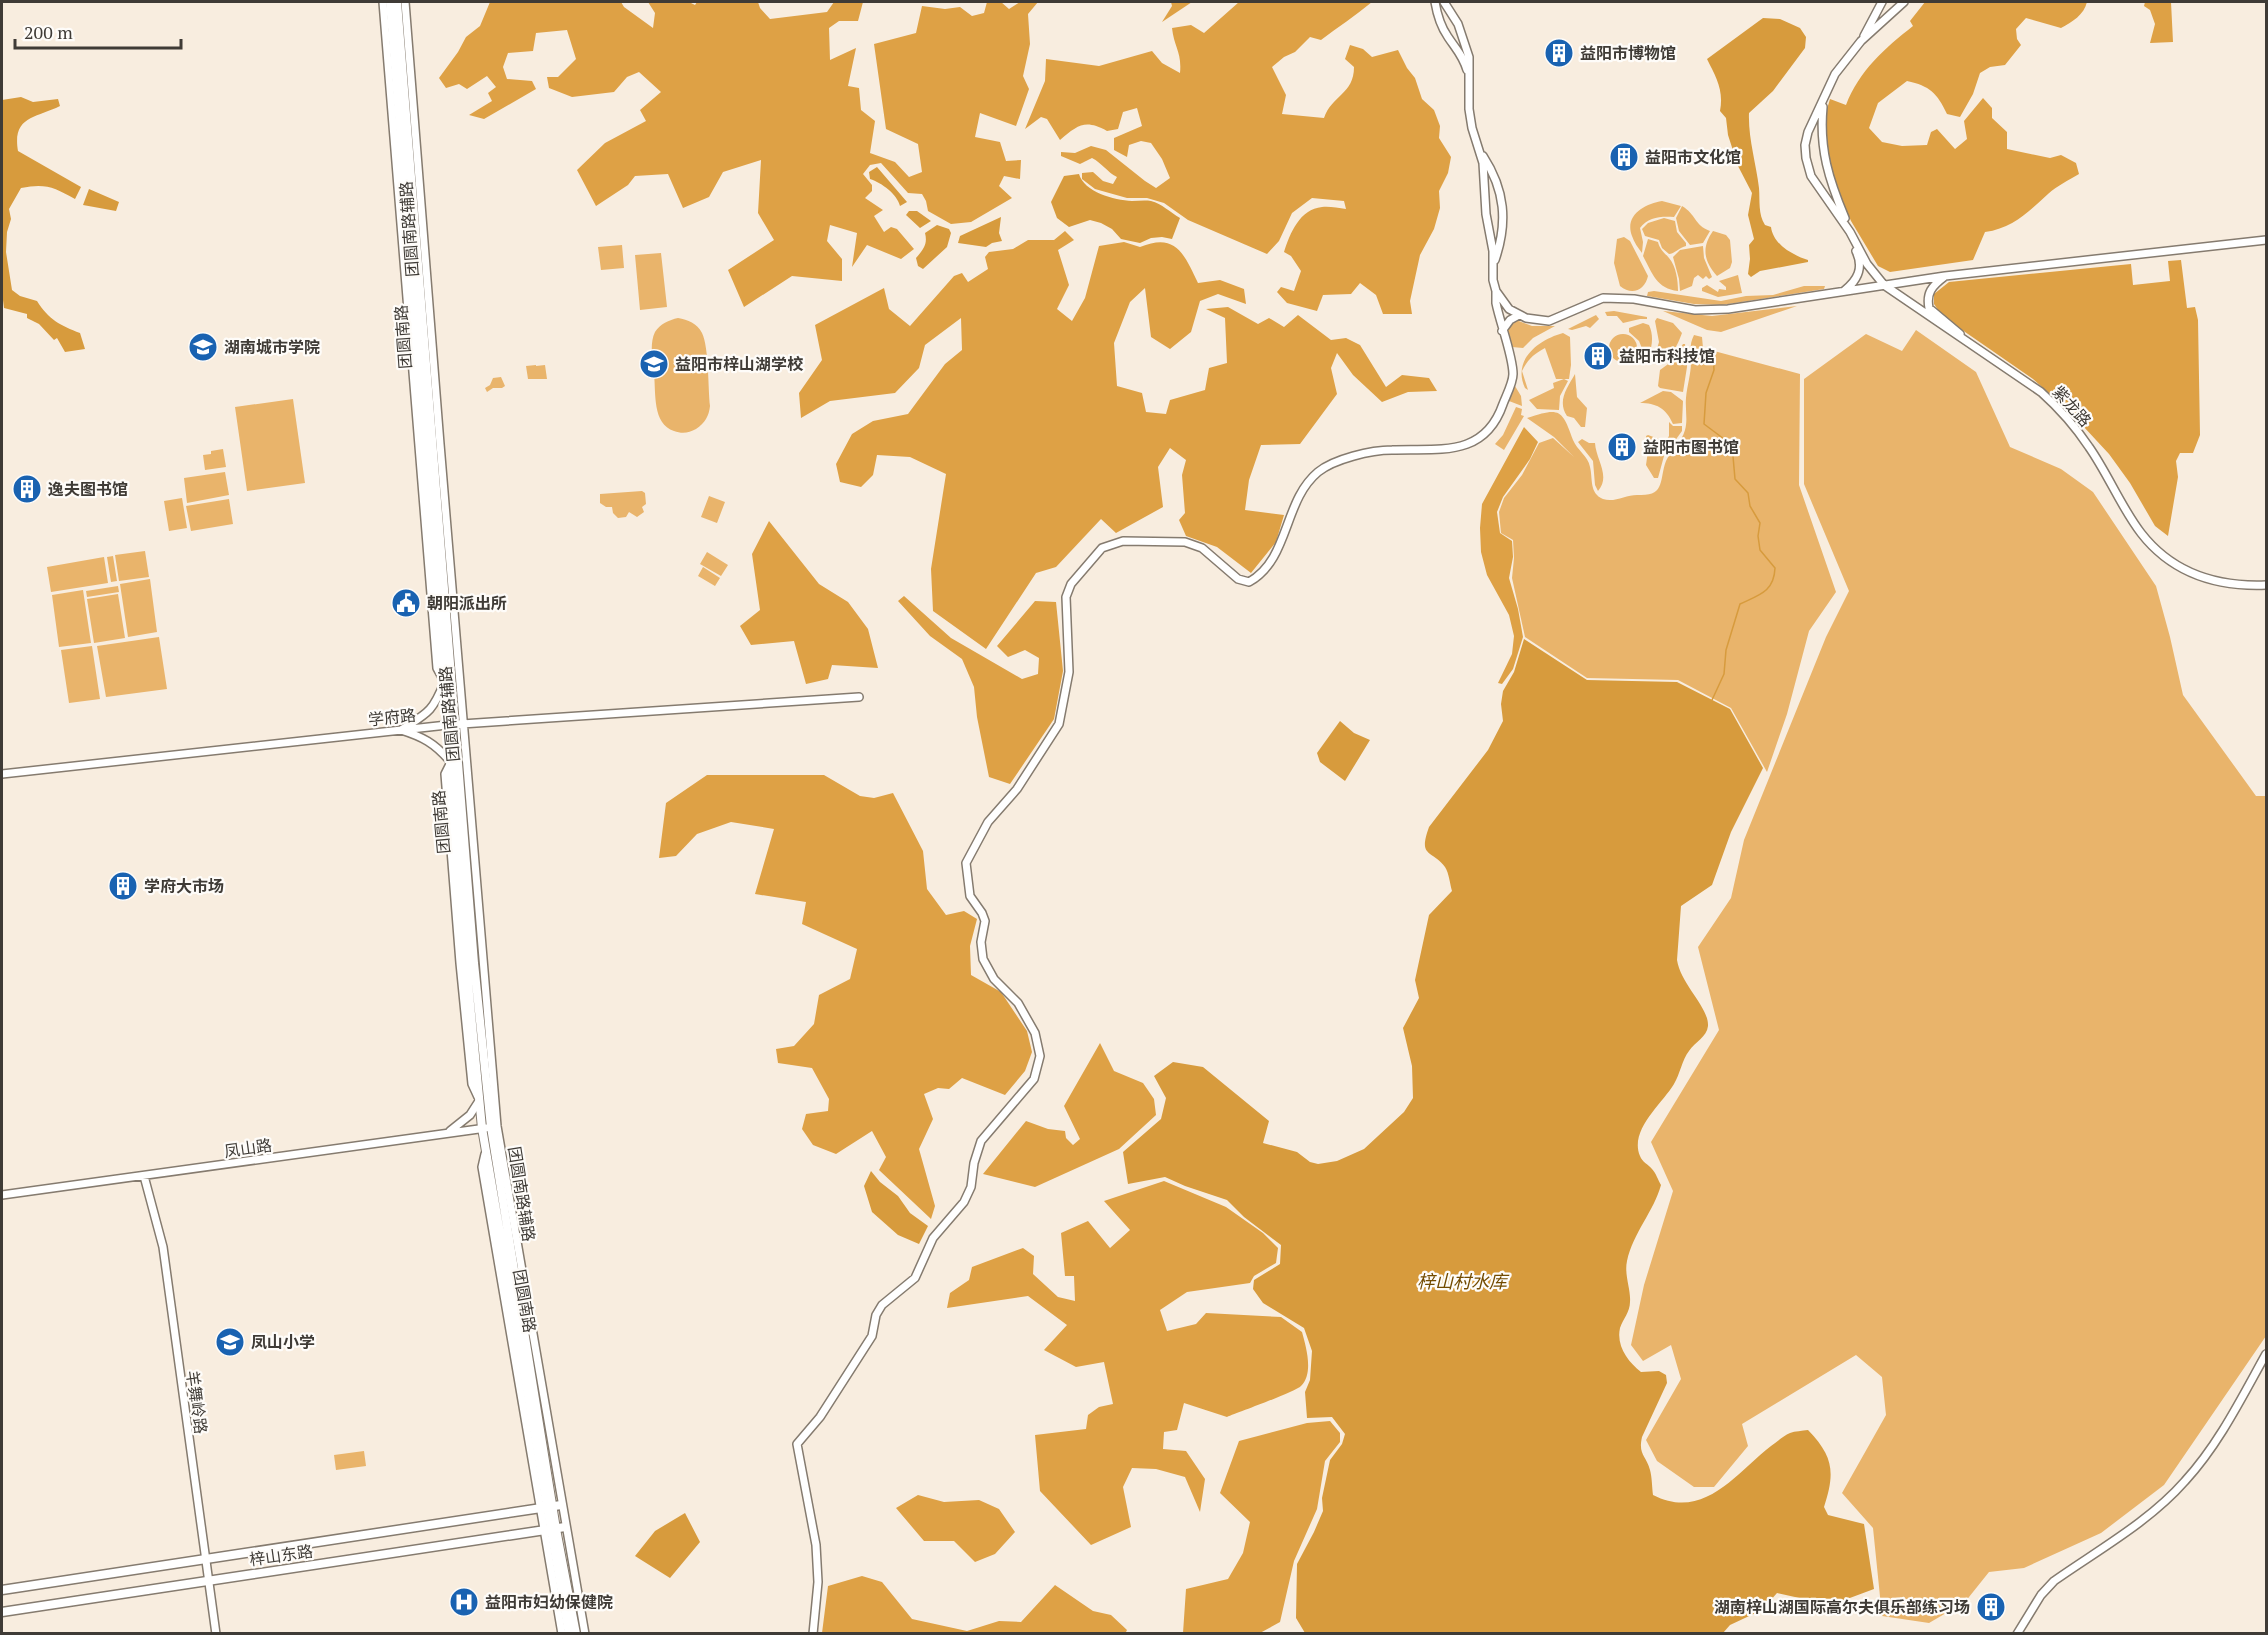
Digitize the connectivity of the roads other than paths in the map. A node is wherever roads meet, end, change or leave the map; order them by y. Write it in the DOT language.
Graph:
graph roads {
  1 [pos="383,2"];
  2 [pos="390,2"];
  3 [pos="397,2"];
  4 [pos="405,2"];
  5 [pos="1434,2"];
  6 [pos="1444,2"];
  7 [pos="1882,2"];
  8 [pos="1904,2"];
  9 [pos="1861,41"];
  10 [pos="1470,78"];
  11 [pos="1823,100"];
  12 [pos="1479,149"];
  13 [pos="1840,217"];
  14 [pos="1850,232"];
  15 [pos="2266,240"];
  16 [pos="1493,265"];
  17 [pos="1946,276"];
  18 [pos="1884,285"];
  19 [pos="1496,291"];
  20 [pos="1844,291"];
  21 [pos="1519,315"];
  22 [pos="1502,331"];
  23 [pos="1973,346"];
  24 [pos="2266,585"];
  25 [pos="444,681"];
  26 [pos="859,697"];
  27 [pos="455,725"];
  28 [pos="401,730"];
  29 [pos="450,762"];
  30 [pos="2,774"];
  31 [pos="479,1099"];
  32 [pos="490,1127"];
  33 [pos="448,1133"];
  34 [pos="144,1176"];
  35 [pos="2,1195"];
  36 [pos="2266,1354"];
  37 [pos="550,1507"];
  38 [pos="554,1529"];
  39 [pos="205,1559"];
  40 [pos="208,1581"];
  41 [pos="2,1590"];
  42 [pos="2,1612"];
  43 [pos="216,1634"];
  44 [pos="562,1634"];
  45 [pos="569,1634"];
  46 [pos="576,1634"];
  47 [pos="585,1634"];
  48 [pos="813,1634"];
  49 [pos="2017,1634"];
  1 -- 25 [label="street, 团圆南路辅路"];
  2 -- 25 [label="main road, 团圆南路"];
  3 -- 27 [label="main road, 团圆南路"];
  4 -- 27 [label="street, 团圆南路辅路"];
  5 -- 10 [label="street"];
  6 -- 10 [label="street"];
  7 -- 9 [label="street, 紫龙路"];
  8 -- 9 [label="street, 紫龙路"];
  9 -- 11 [label="street, 紫龙路"];
  10 -- 12 [label="street"];
  11 -- 13 [label="street, 紫龙路"];
  11 -- 14 [label="street, 紫龙路"];
  12 -- 16 [label="street"];
  12 -- 16 [label="street"];
  13 -- 14 [label="street, 紫龙路"];
  13 -- 20 [label="street"];
  14 -- 18 [label="street, 紫龙路"];
  15 -- 17 [label="street"];
  16 -- 19 [label="street"];
  17 -- 18 [label="street"];
  17 -- 23 [label="street"];
  18 -- 20 [label="street"];
  18 -- 23 [label="street, 紫龙路"];
  19 -- 21 [label="street"];
  19 -- 22 [label="street"];
  20 -- 21 [label="street"];
  21 -- 22 [label="street"];
  22 -- 48 [label="street"];
  23 -- 24 [label="street, 紫龙路"];
  25 -- 27 [label="main road, 团圆南路"];
  25 -- 28 [label="street"];
  26 -- 27 [label="street, 学府路"];
  27 -- 28 [label="street, 学府路"];
  27 -- 29 [label="main road, 团圆南路"];
  27 -- 32 [label="main road, 团圆南路"];
  28 -- 29 [label="street"];
  28 -- 30 [label="street, 学府路"];
  29 -- 31 [label="main road, 团圆南路"];
  31 -- 32 [label="main road, 团圆南路"];
  31 -- 33 [label="street"];
  32 -- 33 [label="street, 凤山路"];
  32 -- 37 [label="main road, 团圆南路"];
  32 -- 37 [label="main road, 团圆南路"];
  33 -- 34 [label="street, 凤山路"];
  34 -- 35 [label="street, 凤山路"];
  34 -- 39 [label="street, 羊舞岭路"];
  36 -- 49 [label="street"];
  37 -- 38 [label="main road, 团圆南路"];
  37 -- 38 [label="street"];
  37 -- 39 [label="highway, 梓山东路"];
  38 -- 40 [label="highway, 梓山东路"];
  38 -- 44 [label="street"];
  38 -- 45 [label="main road, 团圆南路"];
  38 -- 46 [label="main road, 团圆南路"];
  38 -- 47 [label="street"];
  39 -- 40 [label="street, 羊舞岭路"];
  39 -- 41 [label="highway, 梓山东路"];
  40 -- 42 [label="highway, 梓山东路"];
  40 -- 43 [label="street, 羊舞岭路"];
}
